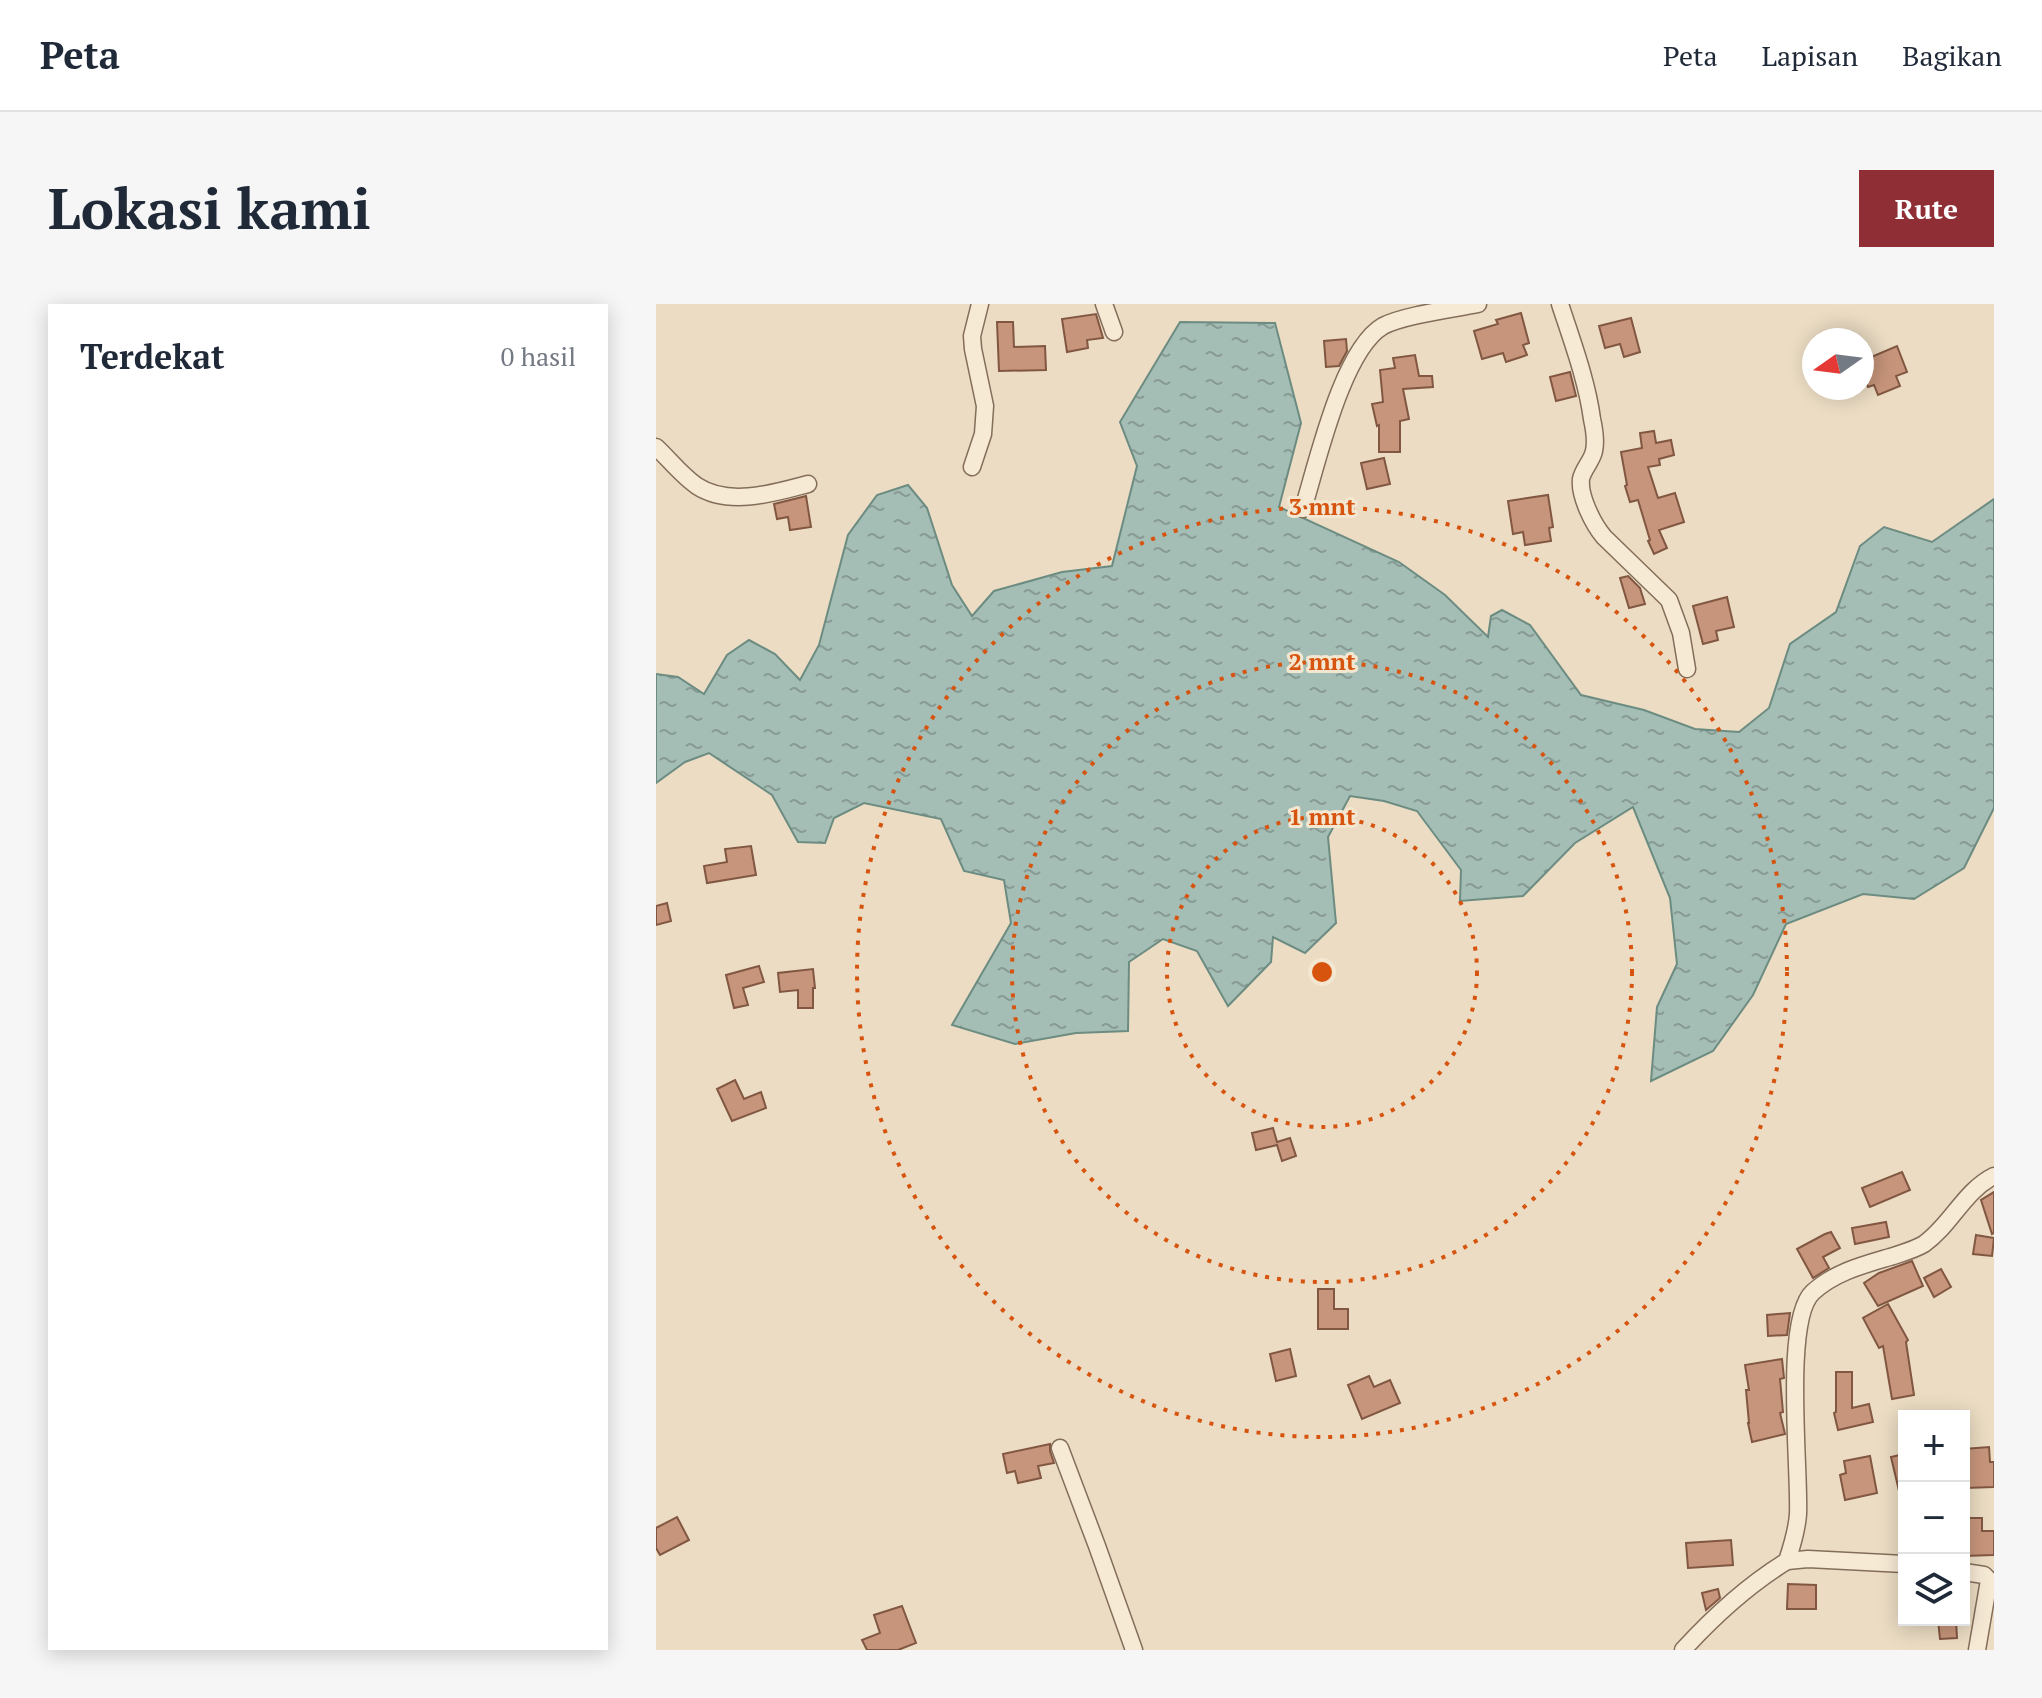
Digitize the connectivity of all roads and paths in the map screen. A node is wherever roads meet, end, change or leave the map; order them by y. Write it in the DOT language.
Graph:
graph roads {
  1 [pos="980,304"];
  2 [pos="1104,304"];
  3 [pos="1478,304"];
  4 [pos="1560,304"];
  5 [pos="1114,332"];
  6 [pos="656,447"];
  7 [pos="972,467"];
  8 [pos="808,484"];
  9 [pos="1303,509"];
  10 [pos="1687,669"];
  11 [pos="1994,1176"];
  12 [pos="1060,1448"];
  13 [pos="1787,1561"];
  14 [pos="1898,1564"];
  15 [pos="1970,1573"];
  16 [pos="1134,1650"];
  17 [pos="1683,1650"];
  18 [pos="1977,1650"];
  1 -- 7 [label="street"];
  2 -- 5 [label="street"];
  3 -- 9 [label="street"];
  4 -- 10 [label="street"];
  6 -- 8 [label="street"];
  11 -- 13 [label="street"];
  12 -- 16 [label="street"];
  13 -- 14 [label="street"];
  13 -- 17 [label="street"];
  15 -- 18 [label="street"];
}
